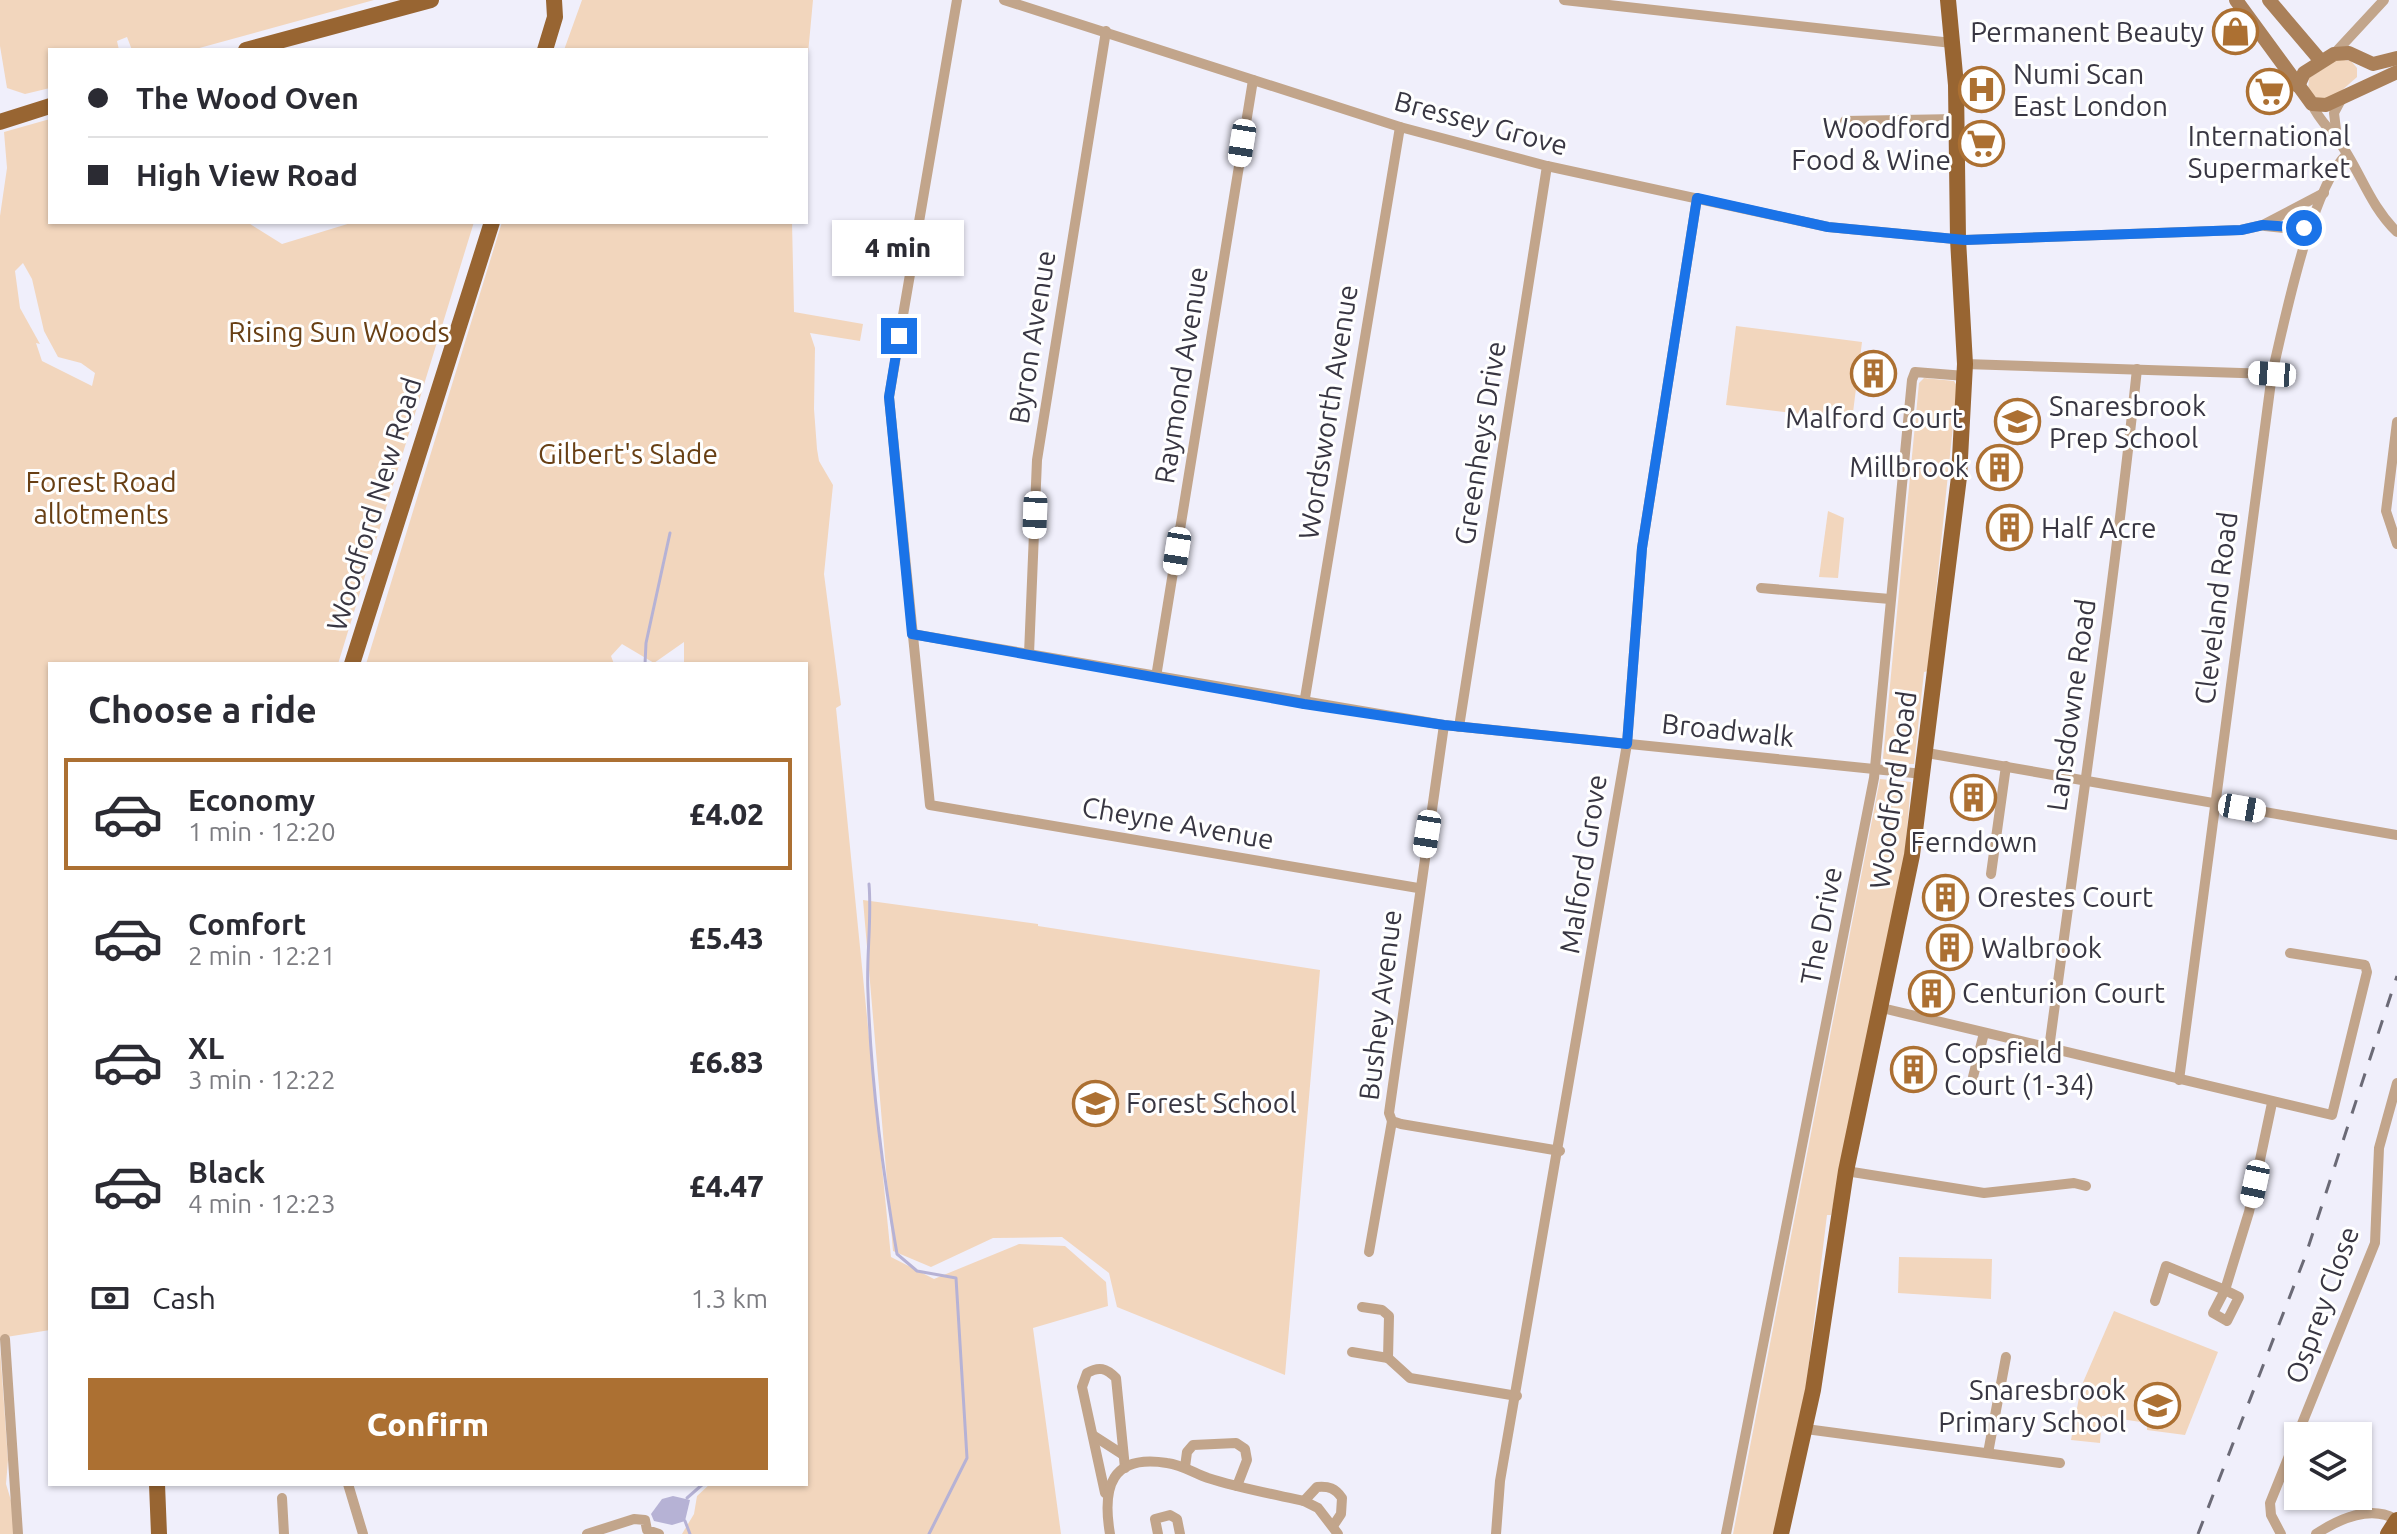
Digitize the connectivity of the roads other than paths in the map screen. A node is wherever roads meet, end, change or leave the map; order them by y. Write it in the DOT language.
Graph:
graph roads {
  1 [pos="431,0"];
  2 [pos="567,0"];
  3 [pos="957,0"];
  4 [pos="1004,0"];
  5 [pos="1564,0"];
  6 [pos="1948,0"];
  7 [pos="2236,0"];
  8 [pos="2384,0"];
  9 [pos="2273,6"];
  10 [pos="555,8"];
  11 [pos="2256,28"];
  12 [pos="2357,30"];
  13 [pos="1106,31"];
  14 [pos="1952,43"];
  15 [pos="253,48"];
  16 [pos="545,48"];
  17 [pos="2327,57"];
  18 [pos="2357,58"];
  19 [pos="2397,58"];
  20 [pos="2388,70"];
  21 [pos="1253,80"];
  22 [pos="2298,86"];
  23 [pos="2357,89"];
  24 [pos="2342,98"];
  25 [pos="2312,104"];
  26 [pos="48,106"];
  27 [pos="1,117"];
  28 [pos="1957,119"];
  29 [pos="1845,121"];
  30 [pos="1400,127"];
  31 [pos="2338,140"];
  32 [pos="2346,155"];
  33 [pos="1547,166"];
  34 [pos="2324,193"];
  35 [pos="1697,198"];
  36 [pos="491,224"];
  37 [pos="2263,225"];
  38 [pos="2311,231"];
  39 [pos="2397,232"];
  40 [pos="1958,239"];
  41 [pos="2137,369"];
  42 [pos="1965,370"];
  43 [pos="2272,374"];
  44 [pos="2397,422"];
  45 [pos="2397,544"];
  46 [pos="1761,588"];
  47 [pos="1890,599"];
  48 [pos="912,634"];
  49 [pos="1029,654"];
  50 [pos="353,662"];
  51 [pos="1156,677"];
  52 [pos="1304,704"];
  53 [pos="1444,725"];
  54 [pos="1459,727"];
  55 [pos="1627,744"];
  56 [pos="1927,753"];
  57 [pos="2006,766"];
  58 [pos="1875,770"];
  59 [pos="1923,774"];
  60 [pos="2083,781"];
  61 [pos="2215,803"];
  62 [pos="2397,835"];
  63 [pos="1991,874"];
  64 [pos="1418,888"];
  65 [pos="2290,953"];
  66 [pos="1882,1008"];
  67 [pos="1984,1033"];
  68 [pos="2049,1049"];
  69 [pos="1973,1077"];
  70 [pos="2179,1080"];
  71 [pos="2397,1083"];
  72 [pos="2272,1103"];
  73 [pos="1392,1121"];
  74 [pos="1560,1151"];
  75 [pos="1846,1171"];
  76 [pos="2086,1186"];
  77 [pos="1369,1252"];
  78 [pos="2155,1301"];
  79 [pos="1362,1307"];
  80 [pos="5,1339"];
  81 [pos="1352,1352"];
  82 [pos="2006,1357"];
  83 [pos="1388,1358"];
  84 [pos="1517,1396"];
  85 [pos="1806,1429"];
  86 [pos="1094,1436"];
  87 [pos="1988,1453"];
  88 [pos="1122,1454"];
  89 [pos="2060,1463"];
  90 [pos="1185,1467"];
  91 [pos="1125,1468"];
  92 [pos="157,1486"];
  93 [pos="349,1486"];
  94 [pos="1237,1486"];
  95 [pos="1105,1495"];
  96 [pos="282,1498"];
  97 [pos="1304,1501"];
  98 [pos="2397,1520"];
  99 [pos="1336,1530"];
  100 [pos="18,1534"];
  101 [pos="159,1534"];
  102 [pos="284,1534"];
  103 [pos="363,1534"];
  104 [pos="587,1534"];
  105 [pos="659,1534"];
  106 [pos="1110,1534"];
  107 [pos="1158,1534"];
  108 [pos="1180,1534"];
  109 [pos="1496,1534"];
  110 [pos="1726,1534"];
  111 [pos="1781,1534"];
  112 [pos="2281,1534"];
  113 [pos="2316,1534"];
  114 [pos="2388,1534"];
  1 -- 15 [label="main road"];
  2 -- 10 [label="main road"];
  3 -- 48 [label="street"];
  4 -- 13 [label="street, Bressey Grove"];
  5 -- 14 [label="street"];
  6 -- 14 [label="main road, Woodford Road"];
  7 -- 11 [label="main road"];
  8 -- 12 [label="street"];
  9 -- 11 [label="main road"];
  9 -- 17 [label="main road"];
  10 -- 16 [label="main road"];
  11 -- 22 [label="main road"];
  12 -- 17 [label="street"];
  12 -- 18 [label="street"];
  13 -- 21 [label="street, Bressey Grove"];
  13 -- 49 [label="street, Byron Avenue"];
  14 -- 28 [label="main road, Woodford Road"];
  17 -- 18 [label="main road"];
  17 -- 22 [label="main road"];
  18 -- 20 [label="main road"];
  18 -- 23 [label="main road"];
  19 -- 20 [label="main road"];
  20 -- 23 [label="main road"];
  21 -- 30 [label="street, Bressey Grove"];
  21 -- 51 [label="street, Raymond Avenue"];
  22 -- 25 [label="main road"];
  23 -- 24 [label="main road"];
  24 -- 25 [label="main road"];
  24 -- 31 [label="street"];
  25 -- 31 [label="street"];
  26 -- 27 [label="main road"];
  28 -- 29 [label="street"];
  28 -- 40 [label="main road, Woodford Road"];
  30 -- 33 [label="street, Bressey Grove"];
  30 -- 52 [label="street, Wordsworth Avenue"];
  31 -- 32 [label="street"];
  32 -- 34 [label="street, Cleveland Road"];
  32 -- 39 [label="street"];
  33 -- 35 [label="street, Bressey Grove"];
  33 -- 54 [label="street, Greenheys Drive"];
  34 -- 37 [label="street"];
  34 -- 38 [label="street, Cleveland Road"];
  35 -- 40 [label="street, Bressey Grove"];
  35 -- 55 [label="street, Malford Grove"];
  36 -- 50 [label="main road, Woodford New Road"];
  37 -- 38 [label="street"];
  37 -- 40 [label="street, Bressey Grove"];
  38 -- 43 [label="street, Cleveland Road"];
  40 -- 42 [label="main road, Woodford Road"];
  41 -- 42 [label="street"];
  41 -- 43 [label="street"];
  41 -- 60 [label="street, Lansdowne Road"];
  42 -- 47 [label="street, The Drive"];
  42 -- 56 [label="main road, Woodford Road"];
  43 -- 61 [label="street, Cleveland Road"];
  44 -- 45 [label="street"];
  46 -- 47 [label="street"];
  47 -- 58 [label="street, The Drive"];
  48 -- 49 [label="street, Broadwalk"];
  48 -- 64 [label="street, Cheyne Avenue"];
  49 -- 51 [label="street, Broadwalk"];
  51 -- 52 [label="street, Broadwalk"];
  52 -- 53 [label="street, Broadwalk"];
  53 -- 54 [label="street, Broadwalk"];
  53 -- 64 [label="street, Bushey Avenue"];
  54 -- 55 [label="street, Broadwalk"];
  55 -- 58 [label="street, Broadwalk"];
  55 -- 74 [label="street, Malford Grove"];
  56 -- 57 [label="street"];
  56 -- 59 [label="main road, Woodford Road"];
  57 -- 60 [label="street"];
  57 -- 63 [label="street"];
  58 -- 59 [label="street, Broadwalk"];
  58 -- 110 [label="street, The Drive"];
  59 -- 66 [label="main road, Woodford Road"];
  60 -- 61 [label="street"];
  60 -- 68 [label="street, Lansdowne Road"];
  61 -- 62 [label="street"];
  61 -- 70 [label="street, Cleveland Road"];
  64 -- 73 [label="street, Bushey Avenue"];
  65 -- 72 [label="street"];
  66 -- 67 [label="street"];
  66 -- 75 [label="main road, Woodford Road"];
  67 -- 68 [label="street"];
  67 -- 69 [label="street"];
  68 -- 70 [label="street"];
  70 -- 72 [label="street"];
  71 -- 112 [label="street, Osprey Close"];
  72 -- 78 [label="street"];
  73 -- 74 [label="street, Bushey Avenue"];
  73 -- 77 [label="street"];
  74 -- 84 [label="street, Malford Grove"];
  75 -- 76 [label="street"];
  75 -- 85 [label="main road, Woodford Road"];
  79 -- 83 [label="street"];
  80 -- 100 [label="street"];
  81 -- 83 [label="street"];
  82 -- 87 [label="street"];
  83 -- 84 [label="street"];
  84 -- 109 [label="street, Malford Grove"];
  85 -- 87 [label="street"];
  85 -- 111 [label="main road, Woodford Road"];
  86 -- 88 [label="street"];
  86 -- 88 [label="street"];
  86 -- 95 [label="street"];
  87 -- 89 [label="street"];
  88 -- 91 [label="street"];
  90 -- 91 [label="street"];
  90 -- 94 [label="street"];
  90 -- 94 [label="street"];
  91 -- 95 [label="street"];
  92 -- 101 [label="main road"];
  93 -- 103 [label="street"];
  94 -- 97 [label="street"];
  95 -- 106 [label="street"];
  96 -- 102 [label="street"];
  97 -- 99 [label="street"];
  97 -- 99 [label="street"];
  98 -- 113 [label="street"];
  98 -- 114 [label="main road"];
  104 -- 105 [label="street"];
  107 -- 108 [label="street"];
}
